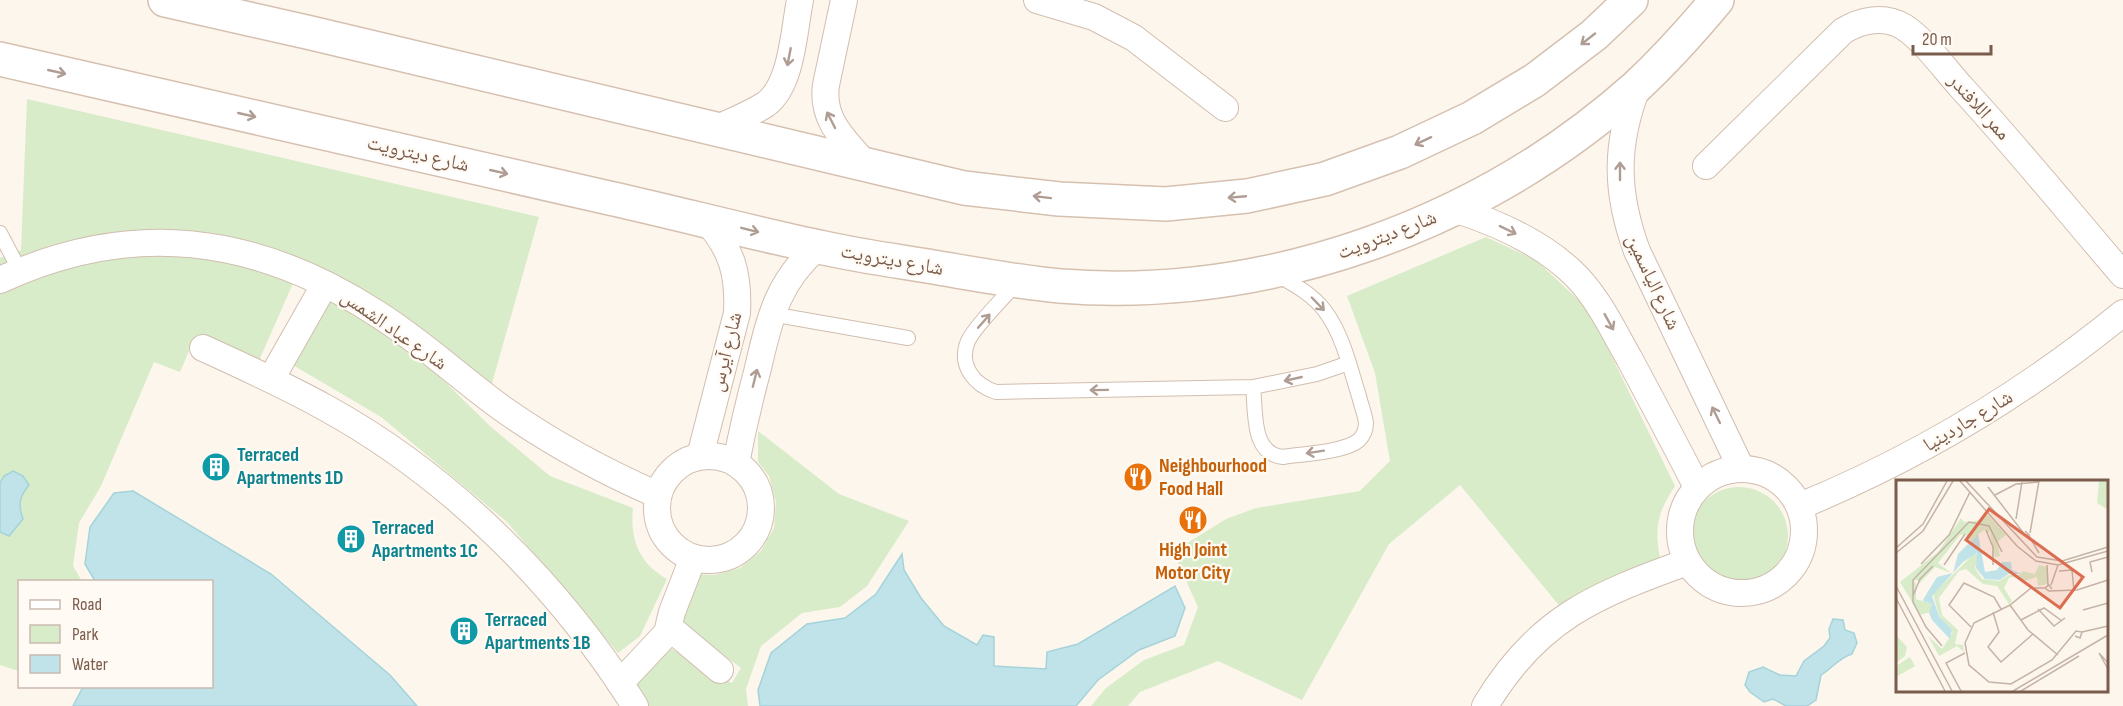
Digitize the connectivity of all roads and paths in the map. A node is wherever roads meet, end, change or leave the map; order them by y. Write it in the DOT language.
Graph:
graph roads {
  1 [pos="165,0"];
  2 [pos="800,0"];
  3 [pos="844,0"];
  4 [pos="1037,0"];
  5 [pos="1631,0"];
  6 [pos="1717,0"];
  7 [pos="0,59"];
  8 [pos="1638,85"];
  9 [pos="1225,108"];
  10 [pos="716,129"];
  11 [pos="867,166"];
  12 [pos="1706,166"];
  13 [pos="1454,209"];
  14 [pos="705,219"];
  15 [pos="0,233"];
  16 [pos="818,247"];
  17 [pos="1270,272"];
  18 [pos="10,275"];
  19 [pos="2123,275"];
  20 [pos="1018,282"];
  21 [pos="325,284"];
  22 [pos="2123,313"];
  23 [pos="771,314"];
  24 [pos="908,338"];
  25 [pos="203,348"];
  26 [pos="1349,363"];
  27 [pos="271,379"];
  28 [pos="1253,387"];
  29 [pos="700,456"];
  30 [pos="736,462"];
  31 [pos="1741,468"];
  32 [pos="1697,487"];
  33 [pos="658,495"];
  34 [pos="1800,506"];
  35 [pos="693,558"];
  36 [pos="1687,562"];
  37 [pos="671,620"];
  38 [pos="720,670"];
  39 [pos="615,675"];
  40 [pos="635,706"];
  41 [pos="1485,706"];
  1 -- 10 [label="street"];
  2 -- 10 [label="street, one-way"];
  11 -- 3 [label="street, one-way"];
  4 -- 9 [label="street"];
  5 -- 11 [label="street, one-way"];
  6 -- 8 [label="street, شارع ديترويت"];
  7 -- 14 [label="street, شارع ديترويت, one-way"];
  8 -- 13 [label="street, شارع ديترويت"];
  31 -- 8 [label="street, شارع الياسمين, one-way"];
  10 -- 11 [label="street"];
  12 -- 19 [label="street, ممر اللافندر"];
  13 -- 17 [label="street, شارع ديترويت"];
  13 -- 32 [label="street, one-way"];
  14 -- 16 [label="street, شارع ديترويت, one-way"];
  14 -- 29 [label="street, شارع آيرس"];
  15 -- 18 [label="lane"];
  16 -- 20 [label="street, شارع ديترويت"];
  16 -- 23 [label="street, شارع آيرس"];
  17 -- 20 [label="street, شارع ديترويت"];
  17 -- 26 [label="lane, one-way"];
  18 -- 21 [label="street, شارع عباد الشمس"];
  28 -- 20 [label="lane, one-way"];
  21 -- 27 [label="street"];
  21 -- 33 [label="street, شارع عباد الشمس"];
  22 -- 34 [label="street, شارع جاردينيا"];
  23 -- 24 [label="lane"];
  30 -- 23 [label="street, شارع آيرس, one-way"];
  25 -- 27 [label="street"];
  26 -- 28 [label="lane, one-way"];
  26 -- 28 [label="lane, one-way"];
  27 -- 39 [label="street"];
  29 -- 30 [label="street"];
  29 -- 33 [label="street"];
  30 -- 35 [label="street"];
  31 -- 32 [label="street"];
  31 -- 34 [label="street"];
  32 -- 36 [label="street"];
  33 -- 35 [label="street"];
  34 -- 36 [label="street"];
  35 -- 37 [label="street"];
  36 -- 41 [label="street"];
  37 -- 38 [label="street"];
  37 -- 39 [label="street"];
  39 -- 40 [label="street"];
}
